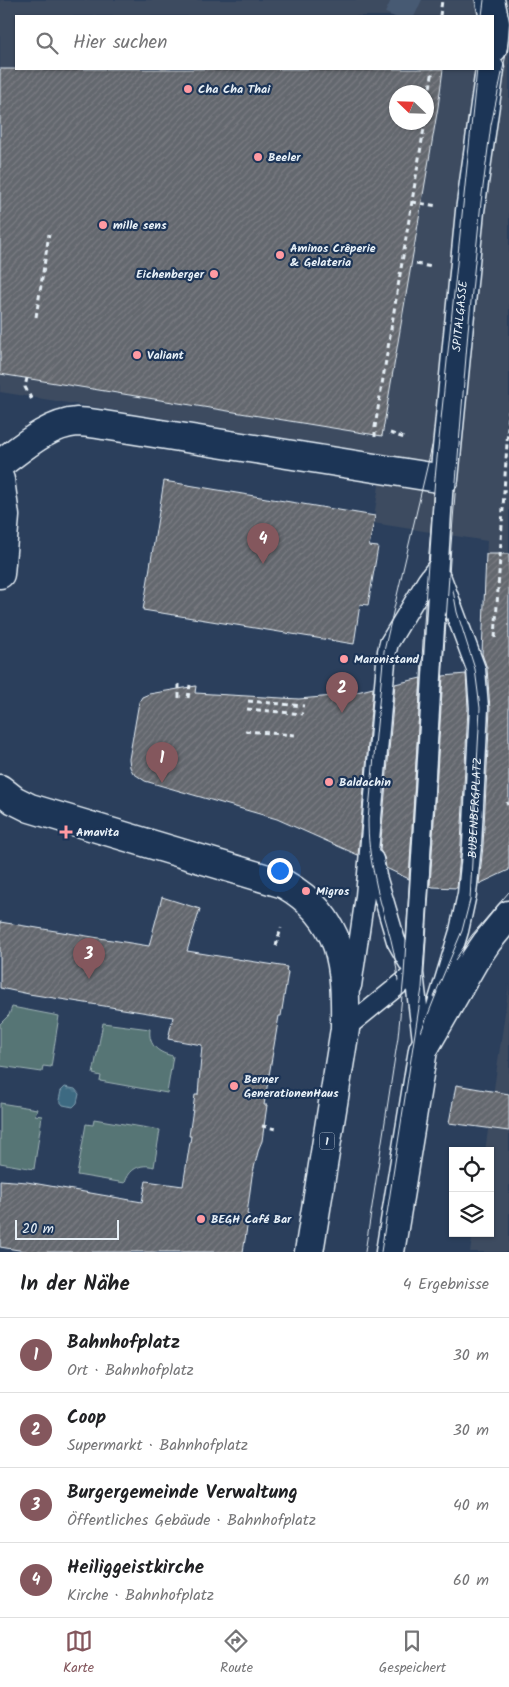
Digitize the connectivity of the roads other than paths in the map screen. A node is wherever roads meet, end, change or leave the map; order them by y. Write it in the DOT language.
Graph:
graph roads {
  1 [pos="490,0"];
  2 [pos="509,5"];
  3 [pos="493,15"];
  4 [pos="494,18"];
  5 [pos="494,41"];
  6 [pos="490,70"];
  7 [pos="0,464"];
  8 [pos="444,479"];
  9 [pos="0,480"];
  10 [pos="438,566"];
  11 [pos="0,574"];
  12 [pos="0,789"];
  13 [pos="371,816"];
  14 [pos="505,924"];
  15 [pos="414,973"];
  16 [pos="345,1029"];
  17 [pos="423,1050"];
  18 [pos="308,1252"];
  19 [pos="390,1252"];
  1 -- 3 [label="street"];
  2 -- 5 [label="street"];
  4 -- 5 [label="street"];
  6 -- 8 [label="street, SPITALGASSE"];
  7 -- 8 [label="street"];
  8 -- 10 [label="lane, SPITALGASSE"];
  9 -- 11 [label="street"];
  10 -- 13 [label="lane, BUBENBERGPLATZ"];
  10 -- 15 [label="lane, BUBENBERGPLATZ"];
  10 -- 17 [label="lane, BUBENBERGPLATZ"];
  12 -- 16 [label="street, BUBENBERGPLATZ / 1"];
  13 -- 15 [label="lane, BUBENBERGPLATZ"];
  13 -- 16 [label="lane, BUBENBERGPLATZ"];
  14 -- 17 [label="street, BUBENBERGPLATZ"];
  15 -- 16 [label="lane"];
  15 -- 17 [label="lane, BUBENBERGPLATZ"];
  16 -- 18 [label="street, BUBENBERGPLATZ / 1"];
  17 -- 19 [label="street, BUBENBERGPLATZ"];
}
